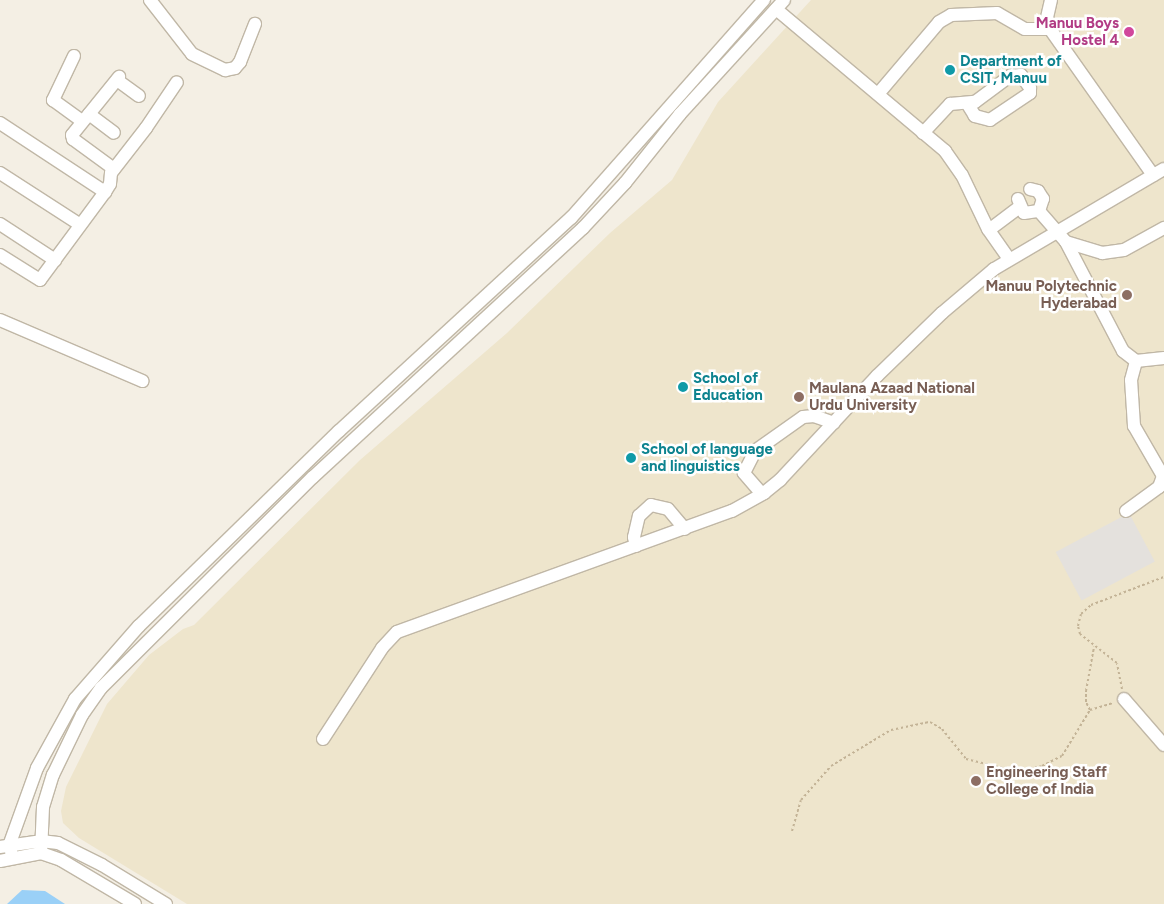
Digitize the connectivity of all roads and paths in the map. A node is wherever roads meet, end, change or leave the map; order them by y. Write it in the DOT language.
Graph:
graph roads {
  1 [pos="150,0"];
  2 [pos="764,0"];
  3 [pos="1051,0"];
  4 [pos="780,5"];
  5 [pos="255,24"];
  6 [pos="1050,29"];
  7 [pos="74,56"];
  8 [pos="177,82"];
  9 [pos="878,94"];
  10 [pos="139,96"];
  11 [pos="967,104"];
  12 [pos="86,118"];
  13 [pos="0,123"];
  14 [pos="114,133"];
  15 [pos="923,133"];
  16 [pos="114,169"];
  17 [pos="1159,172"];
  18 [pos="0,173"];
  19 [pos="1030,189"];
  20 [pos="105,192"];
  21 [pos="1039,211"];
  22 [pos="0,224"];
  23 [pos="79,224"];
  24 [pos="1164,228"];
  25 [pos="989,230"];
  26 [pos="1063,237"];
  27 [pos="0,255"];
  28 [pos="1009,259"];
  29 [pos="55,260"];
  30 [pos="0,320"];
  31 [pos="1164,358"];
  32 [pos="1136,362"];
  33 [pos="142,381"];
  34 [pos="834,423"];
  35 [pos="762,494"];
  36 [pos="1126,511"];
  37 [pos="685,529"];
  38 [pos="636,546"];
  39 [pos="1164,577"];
  40 [pos="1094,647"];
  41 [pos="1124,699"];
  42 [pos="1090,710"];
  43 [pos="323,739"];
  44 [pos="1164,745"];
  45 [pos="792,832"];
  46 [pos="5,845"];
  47 [pos="41,847"];
  48 [pos="6,859"];
  49 [pos="135,904"];
  50 [pos="166,904"];
  1 -- 5 [label="street"];
  2 -- 46 [label="street"];
  3 -- 6 [label="street"];
  4 -- 9 [label="street"];
  4 -- 47 [label="street"];
  6 -- 9 [label="street"];
  6 -- 17 [label="street"];
  7 -- 12 [label="street"];
  8 -- 16 [label="street"];
  9 -- 15 [label="street"];
  10 -- 12 [label="street"];
  11 -- 11 [label="street"];
  11 -- 15 [label="street"];
  12 -- 14 [label="street"];
  12 -- 16 [label="street"];
  13 -- 20 [label="street"];
  15 -- 25 [label="street"];
  16 -- 20 [label="street"];
  17 -- 26 [label="street"];
  18 -- 23 [label="street"];
  19 -- 21 [label="street"];
  20 -- 23 [label="street"];
  21 -- 25 [label="street"];
  21 -- 26 [label="street"];
  22 -- 29 [label="street"];
  23 -- 29 [label="street"];
  24 -- 26 [label="street"];
  25 -- 28 [label="street"];
  26 -- 28 [label="street"];
  26 -- 32 [label="street"];
  27 -- 29 [label="street"];
  28 -- 34 [label="street"];
  30 -- 33 [label="street"];
  31 -- 32 [label="street"];
  32 -- 36 [label="street"];
  34 -- 35 [label="street"];
  34 -- 35 [label="street"];
  35 -- 37 [label="street"];
  37 -- 38 [label="street"];
  37 -- 38 [label="street"];
  38 -- 43 [label="street"];
  39 -- 40 [label="path"];
  40 -- 41 [label="path"];
  40 -- 42 [label="path"];
  41 -- 42 [label="path"];
  41 -- 44 [label="street"];
  42 -- 45 [label="path"];
  46 -- 47 [label="street"];
  46 -- 48 [label="street"];
  47 -- 48 [label="street"];
  47 -- 49 [label="street"];
  47 -- 50 [label="street"];
}
